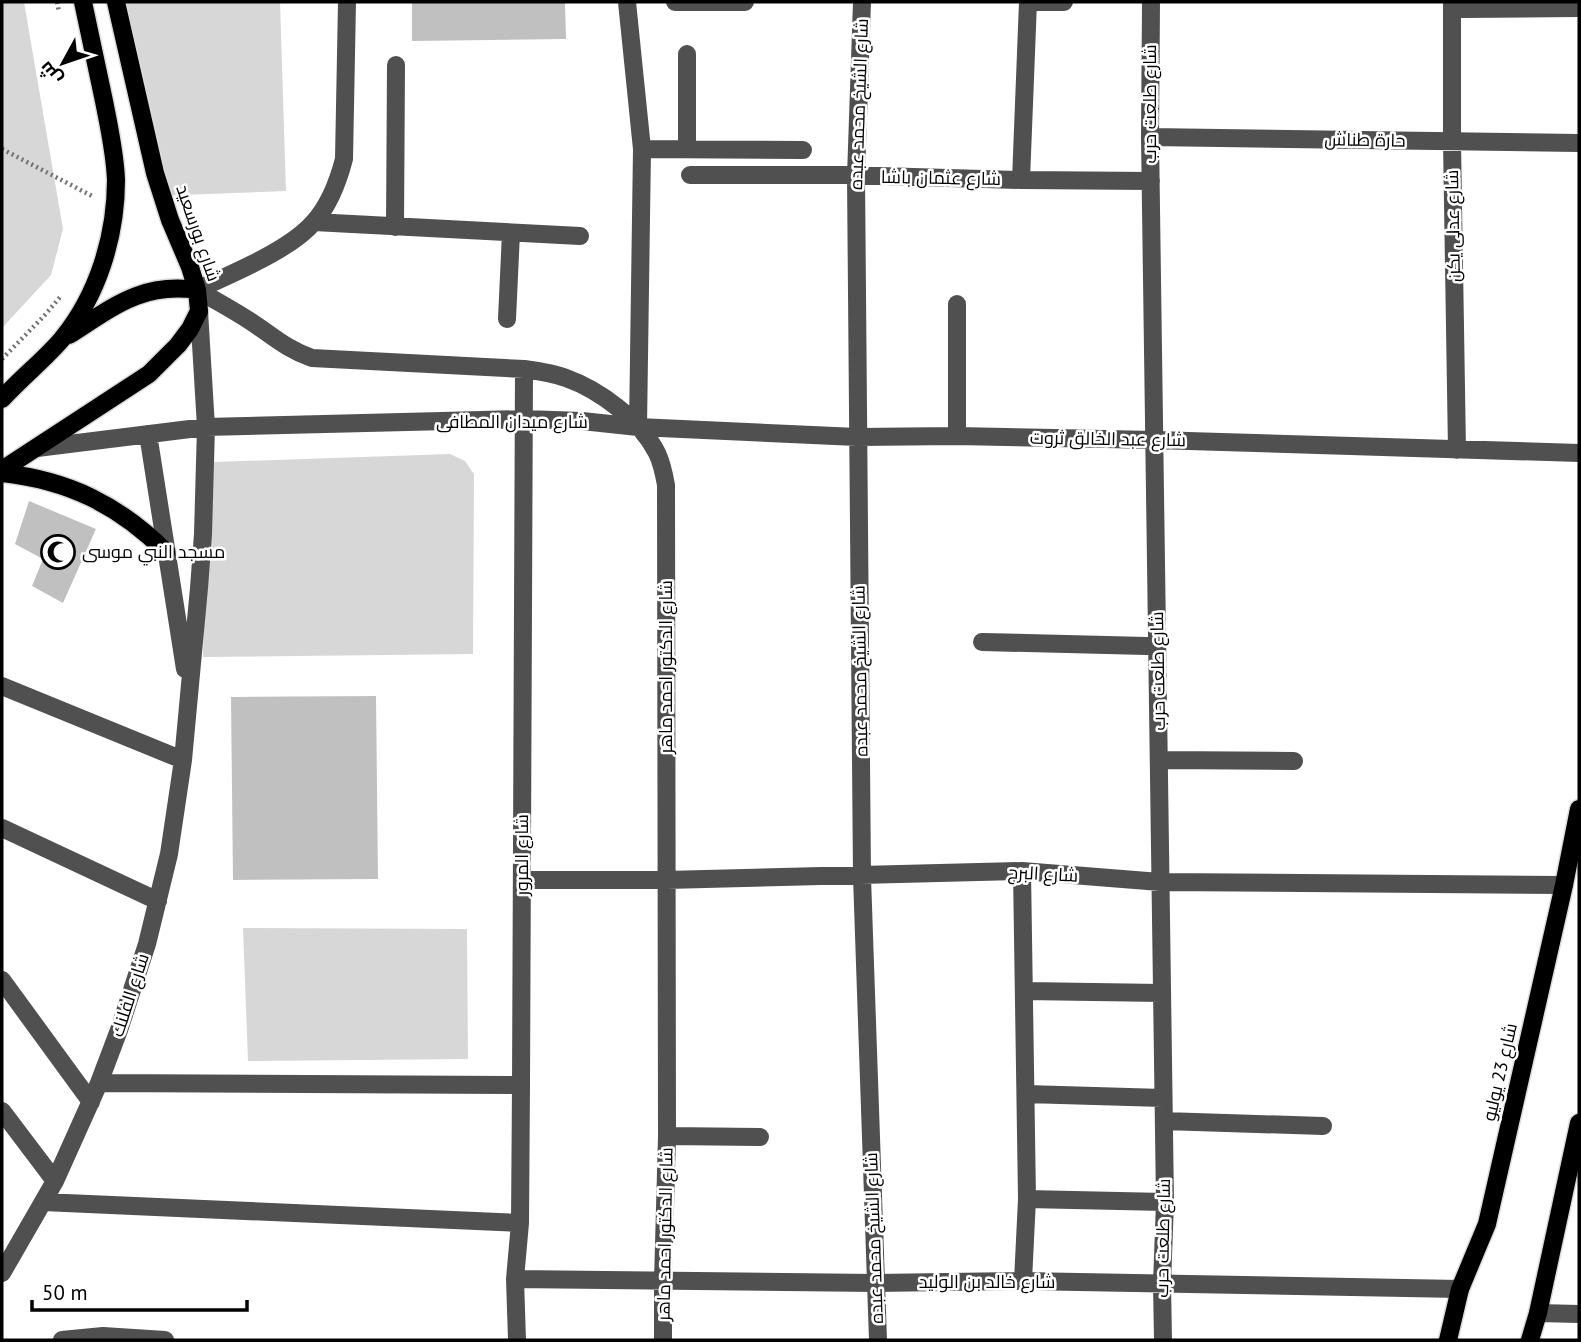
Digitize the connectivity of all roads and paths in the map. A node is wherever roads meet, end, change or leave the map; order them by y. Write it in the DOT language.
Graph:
graph roads {
  1 [pos="57,2"];
  2 [pos="83,2"];
  3 [pos="116,2"];
  4 [pos="346,2"];
  5 [pos="628,2"];
  6 [pos="675,2"];
  7 [pos="745,2"];
  8 [pos="853,2"];
  9 [pos="862,2"];
  10 [pos="1039,2"];
  11 [pos="1064,2"];
  12 [pos="1151,2"];
  13 [pos="1454,2"];
  14 [pos="1579,8"];
  15 [pos="59,14"];
  16 [pos="687,54"];
  17 [pos="396,65"];
  18 [pos="1150,137"];
  19 [pos="1452,142"];
  20 [pos="1579,143"];
  21 [pos="2,149"];
  22 [pos="642,149"];
  23 [pos="687,149"];
  24 [pos="803,150"];
  25 [pos="690,175"];
  26 [pos="850,175"];
  27 [pos="1021,180"];
  28 [pos="1150,181"];
  29 [pos="96,187"];
  30 [pos="314,222"];
  31 [pos="395,227"];
  32 [pos="511,233"];
  33 [pos="580,236"];
  34 [pos="69,286"];
  35 [pos="197,290"];
  36 [pos="957,304"];
  37 [pos="198,311"];
  38 [pos="507,319"];
  39 [pos="62,339"];
  40 [pos="2,359"];
  41 [pos="524,369"];
  42 [pos="2,399"];
  43 [pos="525,419"];
  44 [pos="206,427"];
  45 [pos="638,427"];
  46 [pos="148,434"];
  47 [pos="957,436"];
  48 [pos="858,437"];
  49 [pos="1154,440"];
  50 [pos="37,448"];
  51 [pos="1457,450"];
  52 [pos="1579,453"];
  53 [pos="2,472"];
  54 [pos="166,552"];
  55 [pos="982,642"];
  56 [pos="1157,645"];
  57 [pos="2,686"];
  58 [pos="189,695"];
  59 [pos="183,760"];
  60 [pos="1159,760"];
  61 [pos="1294,761"];
  62 [pos="1579,809"];
  63 [pos="2,828"];
  64 [pos="1023,871"];
  65 [pos="862,877"];
  66 [pos="522,880"];
  67 [pos="666,880"];
  68 [pos="1160,882"];
  69 [pos="1564,885"];
  70 [pos="158,901"];
  71 [pos="2,980"];
  72 [pos="1025,991"];
  73 [pos="1162,993"];
  74 [pos="99,1083"];
  75 [pos="522,1085"];
  76 [pos="1026,1094"];
  77 [pos="1163,1098"];
  78 [pos="91,1102"];
  79 [pos="2,1111"];
  80 [pos="1164,1121"];
  81 [pos="1579,1123"];
  82 [pos="1323,1126"];
  83 [pos="667,1136"];
  84 [pos="760,1137"];
  85 [pos="55,1181"];
  86 [pos="1027,1199"];
  87 [pos="43,1202"];
  88 [pos="1165,1202"];
  89 [pos="520,1223"];
  90 [pos="3,1269"];
  91 [pos="515,1279"];
  92 [pos="663,1280"];
  93 [pos="1023,1281"];
  94 [pos="875,1283"];
  95 [pos="1161,1284"];
  96 [pos="1460,1289"];
  97 [pos="1538,1313"];
  98 [pos="1579,1314"];
  99 [pos="62,1340"];
  100 [pos="159,1340"];
  101 [pos="517,1340"];
  102 [pos="663,1340"];
  103 [pos="878,1340"];
  104 [pos="1163,1340"];
  105 [pos="1448,1340"];
  106 [pos="1530,1340"];
  1 -- 15 [label="path"];
  2 -- 39 [label="main road"];
  3 -- 35 [label="main road, شارع بورسعيد"];
  4 -- 30 [label="street"];
  5 -- 22 [label="street"];
  6 -- 7 [label="street"];
  8 -- 26 [label="street"];
  9 -- 26 [label="street, شارع الشيخ محمد عبده"];
  10 -- 11 [label="street"];
  10 -- 27 [label="street"];
  12 -- 18 [label="street, شارع طلعت حرب"];
  13 -- 14 [label="street"];
  13 -- 19 [label="street, شارع عدلى يكن"];
  16 -- 23 [label="street"];
  17 -- 31 [label="street"];
  18 -- 19 [label="street, حارة طناش"];
  18 -- 28 [label="street, شارع طلعت حرب"];
  19 -- 20 [label="street, حارة طناش"];
  19 -- 51 [label="street, شارع عدلى يكن"];
  21 -- 29 [label="path"];
  22 -- 23 [label="street"];
  22 -- 45 [label="street"];
  23 -- 24 [label="street"];
  25 -- 26 [label="street, شارع عثمان باشا"];
  26 -- 27 [label="street, شارع عثمان باشا"];
  26 -- 48 [label="street, شارع الشيخ محمد عبده"];
  27 -- 28 [label="street, شارع عثمان باشا"];
  28 -- 49 [label="street, شارع طلعت حرب"];
  30 -- 31 [label="street"];
  30 -- 35 [label="street"];
  31 -- 32 [label="street"];
  32 -- 33 [label="street"];
  32 -- 38 [label="street"];
  34 -- 40 [label="path"];
  35 -- 37 [label="main road, شارع بورسعيد"];
  35 -- 39 [label="main road"];
  35 -- 41 [label="street, شارع ميدان المطافى"];
  36 -- 47 [label="street"];
  37 -- 44 [label="street, شارع الفلنك"];
  37 -- 50 [label="main road"];
  39 -- 42 [label="main road"];
  41 -- 43 [label="street, شارع المرور"];
  41 -- 45 [label="street, شارع ميدان المطافى"];
  43 -- 44 [label="street, شارع ميدان المطافى"];
  43 -- 45 [label="street, شارع ميدان المطافى"];
  43 -- 66 [label="street, شارع المرور"];
  44 -- 46 [label="street, شارع ميدان المطافى"];
  44 -- 58 [label="street, شارع الفلنك"];
  45 -- 48 [label="street, شارع عبد الخالق ثروت"];
  45 -- 67 [label="street, شارع الدكتور احمد ماهر"];
  46 -- 50 [label="street, شارع ميدان المطافى"];
  46 -- 54 [label="street, شارع الفلنك"];
  47 -- 48 [label="street, شارع عبد الخالق ثروت"];
  47 -- 49 [label="street, شارع عبد الخالق ثروت"];
  48 -- 65 [label="street, شارع الشيخ محمد عبده"];
  49 -- 51 [label="street, شارع عبد الخالق ثروت"];
  49 -- 56 [label="street, شارع طلعت حرب"];
  50 -- 53 [label="main road"];
  51 -- 52 [label="street, شارع عبد الخالق ثروت"];
  53 -- 54 [label="main road"];
  54 -- 58 [label="street, شارع الفلنك"];
  55 -- 56 [label="street"];
  56 -- 60 [label="street, شارع طلعت حرب"];
  57 -- 59 [label="street"];
  58 -- 59 [label="street, شارع الفلنك"];
  59 -- 70 [label="street, شارع الفلنك"];
  60 -- 61 [label="street"];
  60 -- 68 [label="street, شارع طلعت حرب"];
  62 -- 69 [label="main road, شارع 23 يوليو"];
  63 -- 70 [label="street"];
  64 -- 65 [label="street, شارع البرج"];
  64 -- 68 [label="street, شارع البرج"];
  64 -- 72 [label="street"];
  65 -- 67 [label="street, شارع البرج"];
  65 -- 94 [label="street, شارع الشيخ محمد عبده"];
  66 -- 67 [label="street, شارع البرج"];
  66 -- 75 [label="street, شارع المرور"];
  67 -- 83 [label="street, شارع الدكتور احمد ماهر"];
  68 -- 69 [label="street, شارع البرج"];
  68 -- 73 [label="street, شارع طلعت حرب"];
  69 -- 96 [label="main road, شارع 23 يوليو"];
  70 -- 74 [label="street, شارع الفلنك"];
  71 -- 78 [label="street"];
  72 -- 73 [label="street"];
  72 -- 76 [label="street"];
  73 -- 77 [label="street, شارع طلعت حرب"];
  74 -- 75 [label="street"];
  74 -- 78 [label="street, شارع الفلنك"];
  75 -- 89 [label="street, شارع المرور"];
  76 -- 77 [label="street"];
  76 -- 86 [label="street"];
  77 -- 80 [label="street, شارع طلعت حرب"];
  78 -- 85 [label="street, شارع الفلنك"];
  79 -- 85 [label="street"];
  80 -- 82 [label="street"];
  80 -- 88 [label="street, شارع طلعت حرب"];
  81 -- 97 [label="main road"];
  83 -- 84 [label="street"];
  83 -- 92 [label="street, شارع الدكتور احمد ماهر"];
  85 -- 87 [label="street, شارع الفلنك"];
  86 -- 88 [label="street"];
  86 -- 93 [label="street"];
  87 -- 89 [label="street"];
  87 -- 90 [label="street, شارع الفلنك"];
  88 -- 95 [label="street, شارع طلعت حرب"];
  89 -- 91 [label="street, شارع المرور"];
  91 -- 92 [label="street, شارع خالد بن الوليد"];
  91 -- 101 [label="street, شارع المرور"];
  92 -- 94 [label="street, شارع خالد بن الوليد"];
  92 -- 102 [label="street, شارع الدكتور احمد ماهر"];
  93 -- 94 [label="street, شارع خالد بن الوليد"];
  93 -- 95 [label="street, شارع خالد بن الوليد"];
  94 -- 103 [label="street, شارع الشيخ محمد عبده"];
  95 -- 96 [label="street, شارع خالد بن الوليد"];
  95 -- 104 [label="street, شارع طلعت حرب"];
  96 -- 105 [label="main road, شارع 23 يوليو"];
  97 -- 98 [label="street"];
  97 -- 106 [label="main road"];
  99 -- 100 [label="street"];
}
